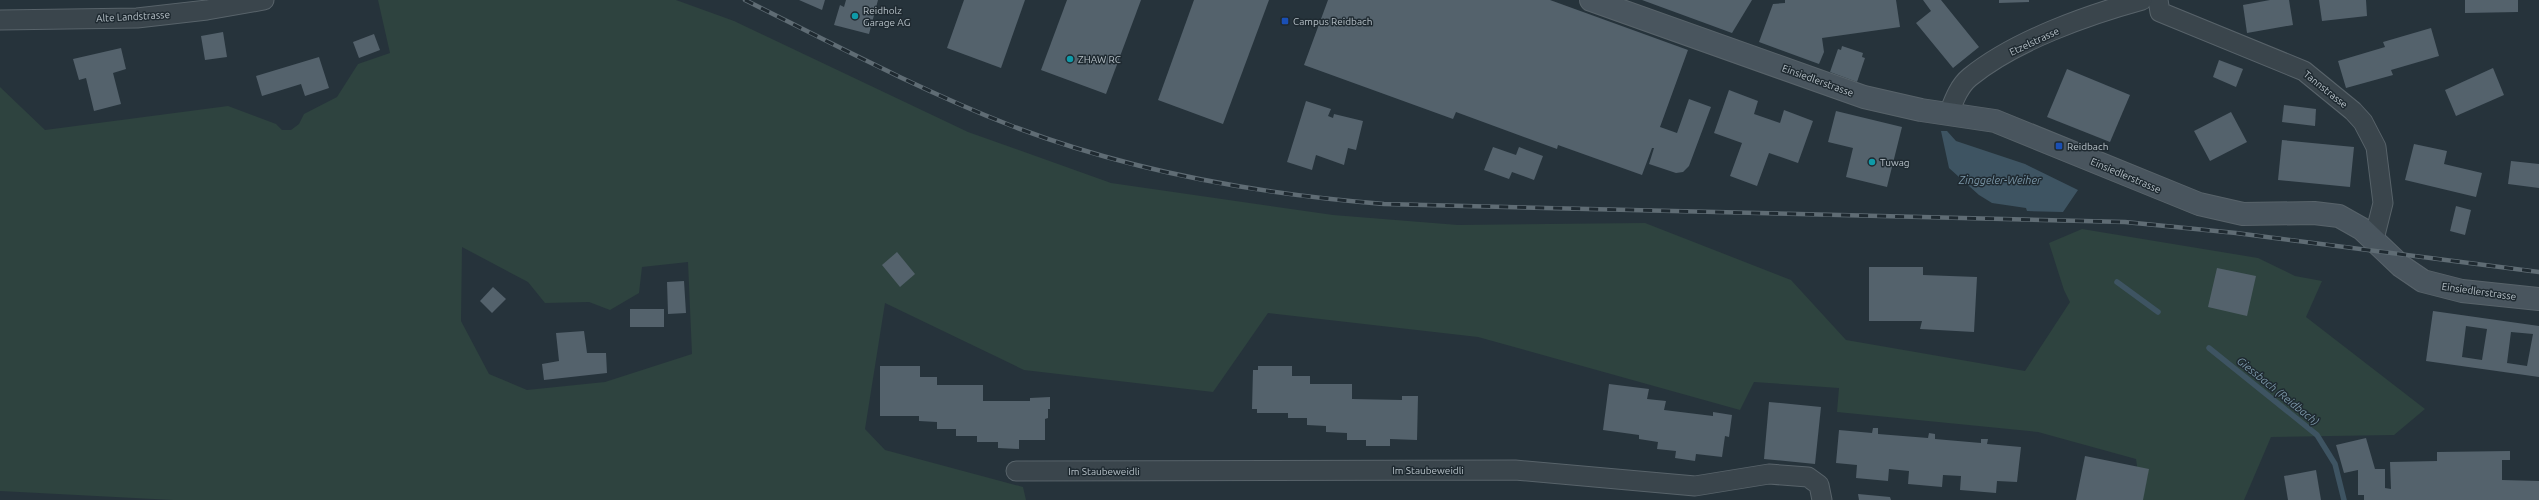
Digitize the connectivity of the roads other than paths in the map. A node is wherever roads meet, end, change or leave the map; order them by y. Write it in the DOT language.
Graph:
graph roads {
  1 [pos="264,0"];
  2 [pos="1591,0"];
  3 [pos="2142,0"];
  4 [pos="2158,0"];
  5 [pos="0,20"];
  6 [pos="1950,114"];
  7 [pos="2374,239"];
  8 [pos="2539,299"];
  9 [pos="1016,471"];
  10 [pos="1822,500"];
  1 -- 5 [label="street, Alte Landstrasse"];
  2 -- 6 [label="main road, Einsiedlerstrasse"];
  3 -- 6 [label="street, Etzelstrasse"];
  4 -- 7 [label="street, Tannstrasse"];
  6 -- 7 [label="main road, Einsiedlerstrasse"];
  7 -- 8 [label="main road, Einsiedlerstrasse"];
  9 -- 10 [label="street, Im Staubeweidli"];
}
